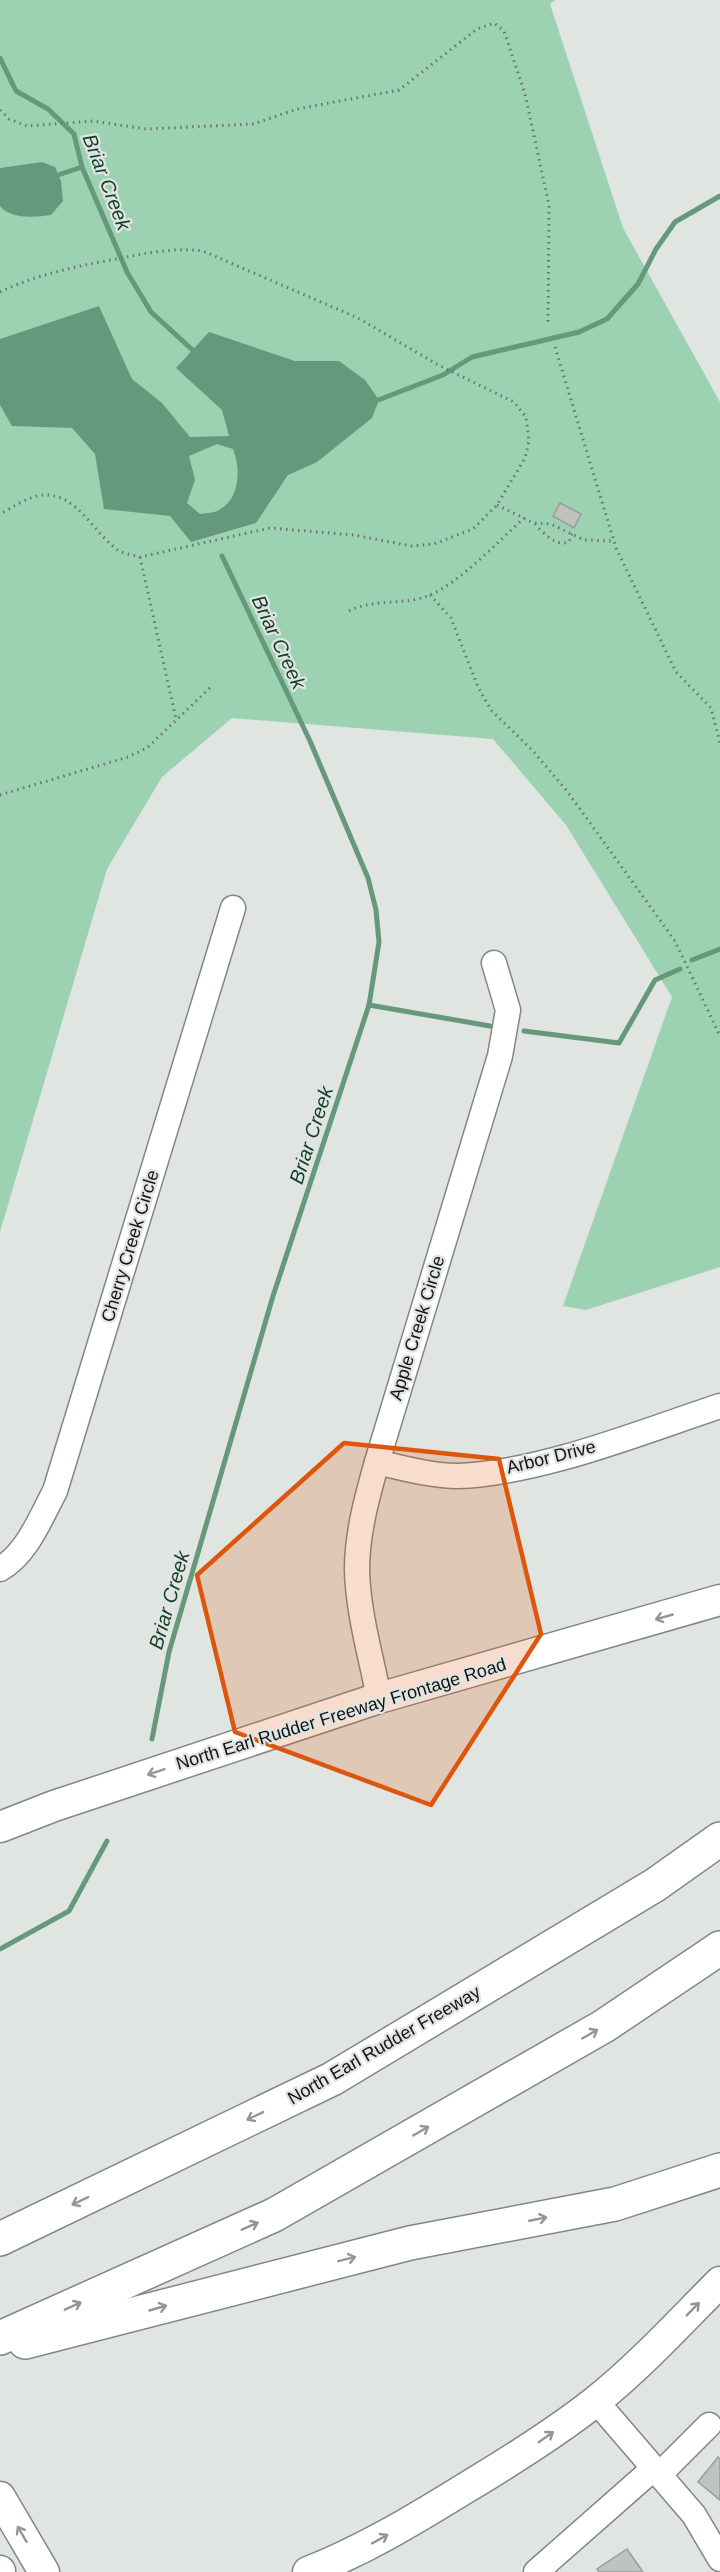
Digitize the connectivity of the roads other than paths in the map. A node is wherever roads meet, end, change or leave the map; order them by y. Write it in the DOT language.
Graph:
graph roads {
  1 [pos="233,908"];
  2 [pos="494,963"];
  3 [pos="720,1406"];
  4 [pos="377,1462"];
  5 [pos="0,1569"];
  6 [pos="720,1600"];
  7 [pos="379,1698"];
  8 [pos="720,1814"];
  9 [pos="0,1827"];
  10 [pos="720,1839"];
  11 [pos="720,1948"];
  12 [pos="504,1976"];
  13 [pos="720,2170"];
  14 [pos="0,2240"];
  15 [pos="720,2282"];
  16 [pos="0,2338"];
  17 [pos="0,2348"];
  18 [pos="596,2401"];
  19 [pos="716,2426"];
  20 [pos="656,2472"];
  21 [pos="0,2497"];
  22 [pos="720,2559"];
  23 [pos="354,2564"];
  24 [pos="547,2568"];
  25 [pos="44,2572"];
  26 [pos="308,2572"];
  1 -- 5 [label="street, Cherry Creek Circle"];
  2 -- 4 [label="street, Apple Creek Circle"];
  3 -- 4 [label="street, Arbor Drive"];
  4 -- 7 [label="street, Apple Creek Circle"];
  6 -- 7 [label="main road, North Earl Rudder Freeway Frontage Road, one-way"];
  7 -- 9 [label="main road, North Earl Rudder Freeway Frontage Road, one-way"];
  8 -- 12 [label="highway"];
  10 -- 12 [label="highway, North Earl Rudder Freeway"];
  16 -- 11 [label="highway, one-way"];
  12 -- 14 [label="highway, North Earl Rudder Freeway, one-way"];
  17 -- 13 [label="highway, one-way"];
  18 -- 15 [label="main road, one-way"];
  18 -- 20 [label="street"];
  23 -- 18 [label="main road, one-way"];
  19 -- 20 [label="street"];
  20 -- 22 [label="street"];
  20 -- 24 [label="street"];
  25 -- 21 [label="main road, one-way"];
  23 -- 26 [label="main road"];
}
